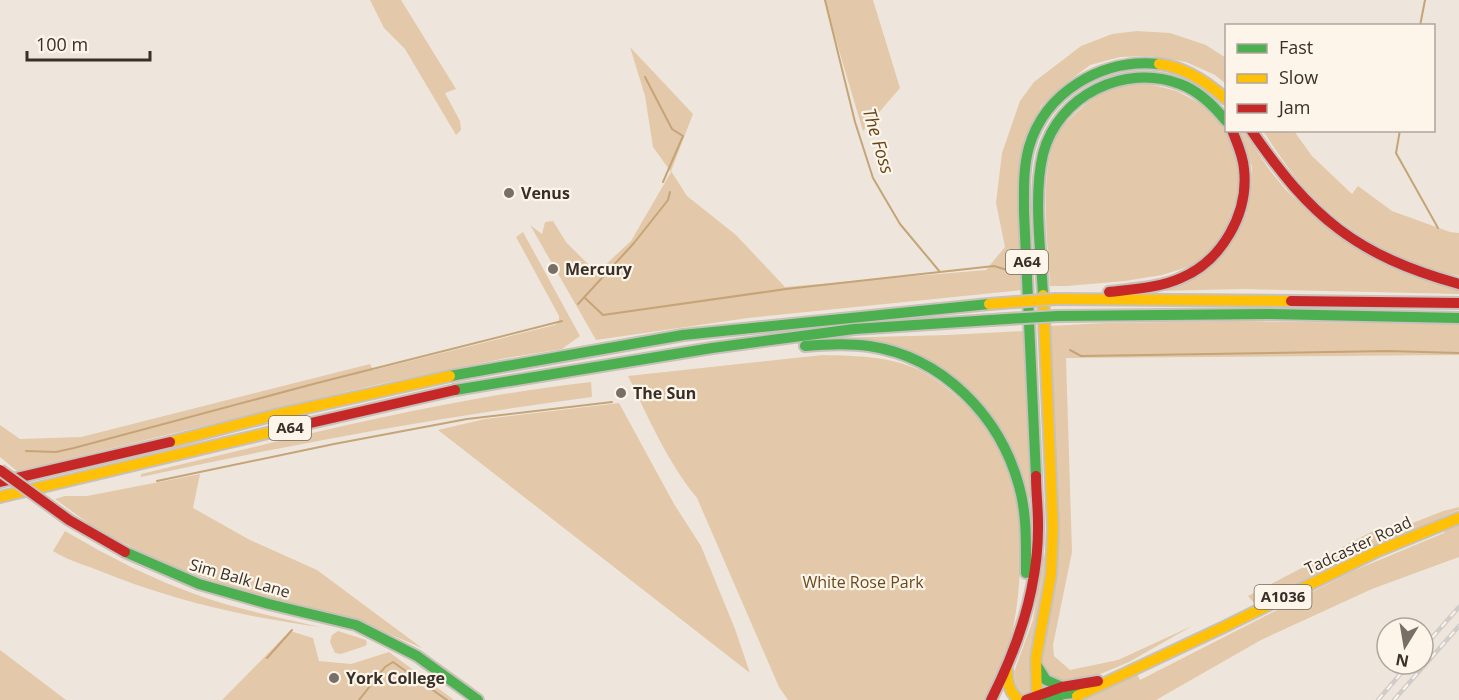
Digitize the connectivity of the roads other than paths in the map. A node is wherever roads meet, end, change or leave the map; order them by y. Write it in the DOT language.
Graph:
graph roads {
  1 [pos="1225,97"];
  2 [pos="1225,119"];
  3 [pos="1233,132"];
  4 [pos="1252,132"];
  5 [pos="1459,284"];
  6 [pos="1056,299"];
  7 [pos="1459,303"];
  8 [pos="1459,318"];
  9 [pos="712,348"];
  10 [pos="0,470"];
  11 [pos="0,482"];
  12 [pos="0,497"];
  13 [pos="1459,518"];
  14 [pos="1024,621"];
  15 [pos="1036,663"];
  16 [pos="1007,669"];
  17 [pos="1108,680"];
  18 [pos="1062,687"];
  19 [pos="1084,692"];
  20 [pos="1040,698"];
  21 [pos="477,700"];
  22 [pos="991,700"];
  23 [pos="1019,700"];
  24 [pos="1026,700"];
  25 [pos="1068,700"];
  1 -- 14 [label="main road, A64"];
  2 -- 15 [label="main road, A64"];
  3 -- 6 [label="main road, A64"];
  4 -- 5 [label="main road"];
  6 -- 7 [label="main road, A64"];
  6 -- 11 [label="main road, A64, bridge"];
  8 -- 9 [label="main road, A64, bridge"];
  9 -- 12 [label="main road, A64"];
  9 -- 14 [label="main road, A64"];
  10 -- 21 [label="main road, Sim Balk Lane, bridge"];
  13 -- 17 [label="main road, Tadcaster Road / A1036"];
  14 -- 16 [label="main road, A64"];
  15 -- 18 [label="main road"];
  15 -- 20 [label="main road, A64"];
  16 -- 22 [label="main road, A64"];
  16 -- 23 [label="main road"];
  17 -- 18 [label="main road, Tadcaster Road / A1036"];
  17 -- 19 [label="main road, Tadcaster Road / A1036"];
  18 -- 20 [label="main road, Tadcaster Road / A1036"];
  19 -- 20 [label="main road"];
  19 -- 25 [label="main road, Tadcaster Road / A1036"];
  20 -- 24 [label="main road, Tadcaster Road / A1036"];
}
